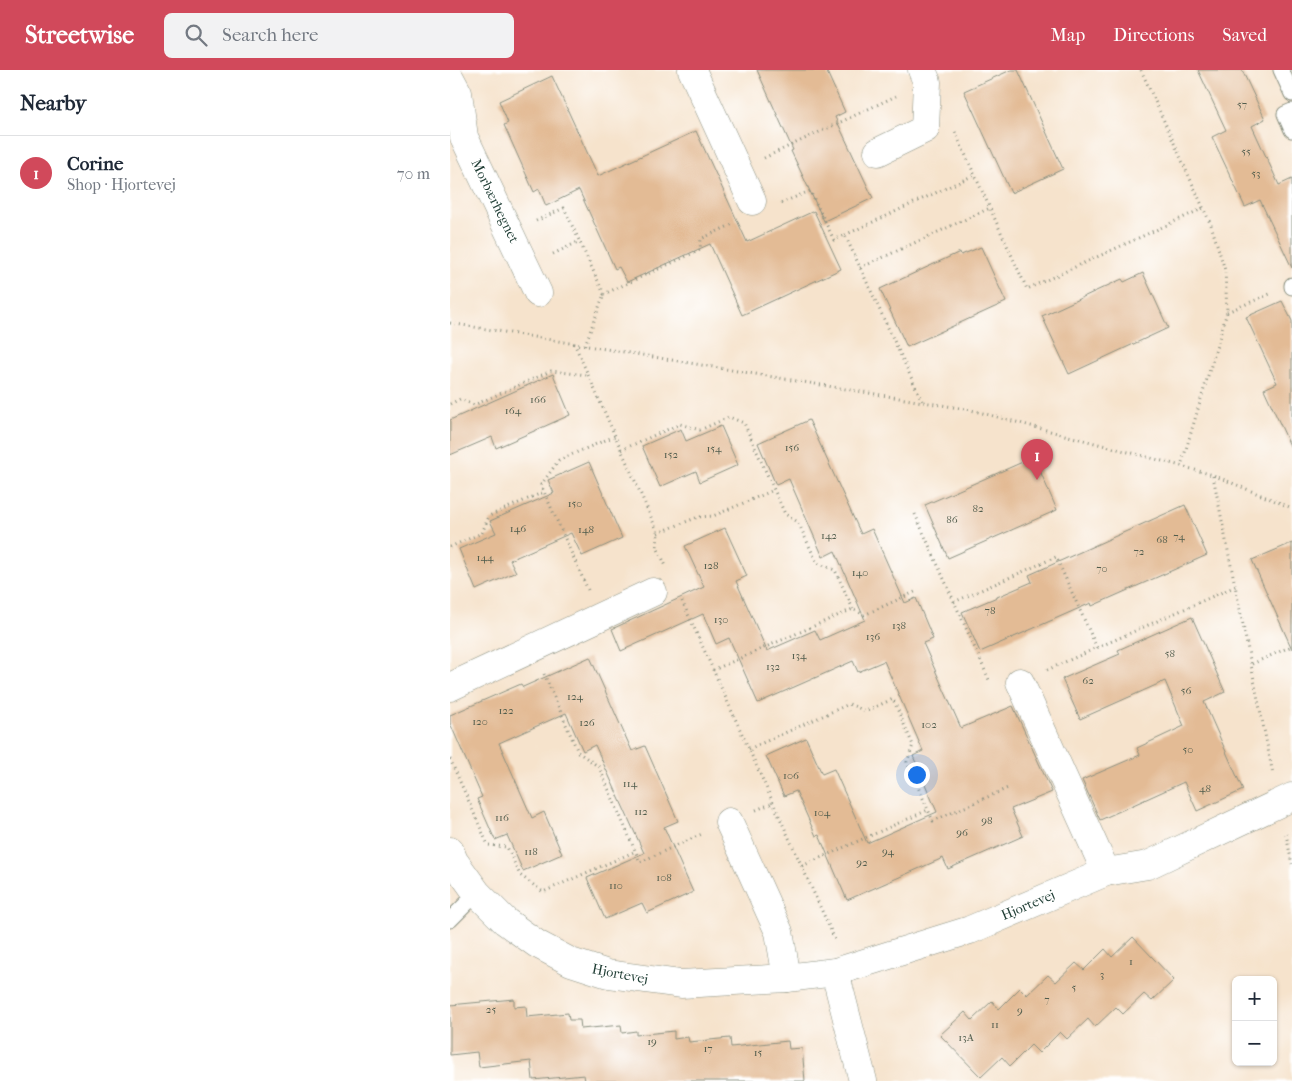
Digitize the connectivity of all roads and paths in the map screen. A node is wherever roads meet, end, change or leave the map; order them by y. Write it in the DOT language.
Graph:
graph roads {
  1 [pos="692,70"];
  2 [pos="1141,70"];
  3 [pos="1281,70"];
  4 [pos="925,76"];
  5 [pos="450,78"];
  6 [pos="1292,94"];
  7 [pos="1292,110"];
  8 [pos="1292,130"];
  9 [pos="954,131"];
  10 [pos="878,152"];
  11 [pos="738,170"];
  12 [pos="974,175"];
  13 [pos="753,208"];
  14 [pos="990,208"];
  15 [pos="1204,208"];
  16 [pos="510,232"];
  17 [pos="845,235"];
  18 [pos="860,268"];
  19 [pos="1292,286"];
  20 [pos="538,293"];
  21 [pos="604,294"];
  22 [pos="1226,312"];
  23 [pos="450,323"];
  24 [pos="574,343"];
  25 [pos="585,345"];
  26 [pos="588,375"];
  27 [pos="922,401"];
  28 [pos="450,404"];
  29 [pos="615,436"];
  30 [pos="621,450"];
  31 [pos="1180,466"];
  32 [pos="1213,475"];
  33 [pos="774,490"];
  34 [pos="544,492"];
  35 [pos="1292,508"];
  36 [pos="916,514"];
  37 [pos="658,534"];
  38 [pos="450,547"];
  39 [pos="661,583"];
  40 [pos="1236,586"];
  41 [pos="917,591"];
  42 [pos="681,600"];
  43 [pos="954,602"];
  44 [pos="852,609"];
  45 [pos="599,617"];
  46 [pos="1292,646"];
  47 [pos="1097,648"];
  48 [pos="532,649"];
  49 [pos="1252,664"];
  50 [pos="713,670"];
  51 [pos="1020,682"];
  52 [pos="450,687"];
  53 [pos="749,748"];
  54 [pos="450,759"];
  55 [pos="1008,788"];
  56 [pos="1286,800"];
  57 [pos="773,802"];
  58 [pos="928,810"];
  59 [pos="729,822"];
  60 [pos="450,851"];
  61 [pos="636,851"];
  62 [pos="1292,864"];
  63 [pos="802,866"];
  64 [pos="1106,872"];
  65 [pos="478,893"];
  66 [pos="450,920"];
  67 [pos="841,970"];
  68 [pos="787,978"];
  69 [pos="863,1081"];
  1 -- 11 [label="street"];
  2 -- 15 [label="path"];
  3 -- 6 [label="lane"];
  4 -- 10 [label="street"];
  4 -- 11 [label="path"];
  5 -- 16 [label="street, Morbærhegnet"];
  7 -- 8 [label="lane"];
  9 -- 12 [label="path"];
  11 -- 13 [label="street"];
  12 -- 14 [label="path"];
  12 -- 17 [label="path"];
  13 -- 17 [label="path"];
  13 -- 21 [label="path"];
  14 -- 15 [label="path"];
  14 -- 18 [label="path"];
  15 -- 22 [label="path"];
  16 -- 20 [label="street, Morbærhegnet"];
  16 -- 21 [label="path"];
  17 -- 18 [label="path"];
  18 -- 27 [label="path"];
  19 -- 22 [label="path"];
  21 -- 25 [label="path"];
  22 -- 31 [label="path"];
  23 -- 24 [label="path"];
  24 -- 25 [label="path"];
  24 -- 26 [label="path"];
  25 -- 27 [label="path"];
  26 -- 28 [label="path"];
  26 -- 29 [label="path"];
  27 -- 31 [label="path"];
  29 -- 30 [label="path"];
  29 -- 34 [label="path"];
  30 -- 33 [label="path"];
  30 -- 37 [label="path"];
  31 -- 32 [label="path"];
  32 -- 35 [label="path"];
  32 -- 40 [label="path"];
  33 -- 37 [label="path"];
  33 -- 44 [label="path"];
  34 -- 38 [label="path"];
  34 -- 45 [label="path"];
  36 -- 43 [label="path"];
  37 -- 39 [label="path"];
  39 -- 45 [label="street"];
  40 -- 47 [label="path"];
  40 -- 49 [label="path"];
  41 -- 44 [label="path"];
  42 -- 50 [label="path"];
  43 -- 47 [label="path"];
  43 -- 51 [label="path"];
  44 -- 50 [label="path"];
  45 -- 48 [label="street"];
  46 -- 49 [label="path"];
  47 -- 51 [label="path"];
  48 -- 52 [label="street"];
  48 -- 61 [label="path"];
  49 -- 56 [label="path"];
  50 -- 53 [label="path"];
  51 -- 64 [label="street"];
  53 -- 57 [label="path"];
  53 -- 58 [label="path"];
  54 -- 61 [label="path"];
  55 -- 58 [label="path"];
  56 -- 62 [label="path"];
  56 -- 64 [label="street, Hjortevej"];
  57 -- 59 [label="path"];
  57 -- 63 [label="path"];
  58 -- 63 [label="path"];
  59 -- 61 [label="path"];
  59 -- 68 [label="street"];
  60 -- 65 [label="street, Hjortevej"];
  63 -- 67 [label="path"];
  64 -- 67 [label="street, Hjortevej"];
  65 -- 66 [label="lane"];
  65 -- 68 [label="street, Hjortevej"];
  67 -- 68 [label="street, Hjortevej"];
  67 -- 69 [label="street"];
}
